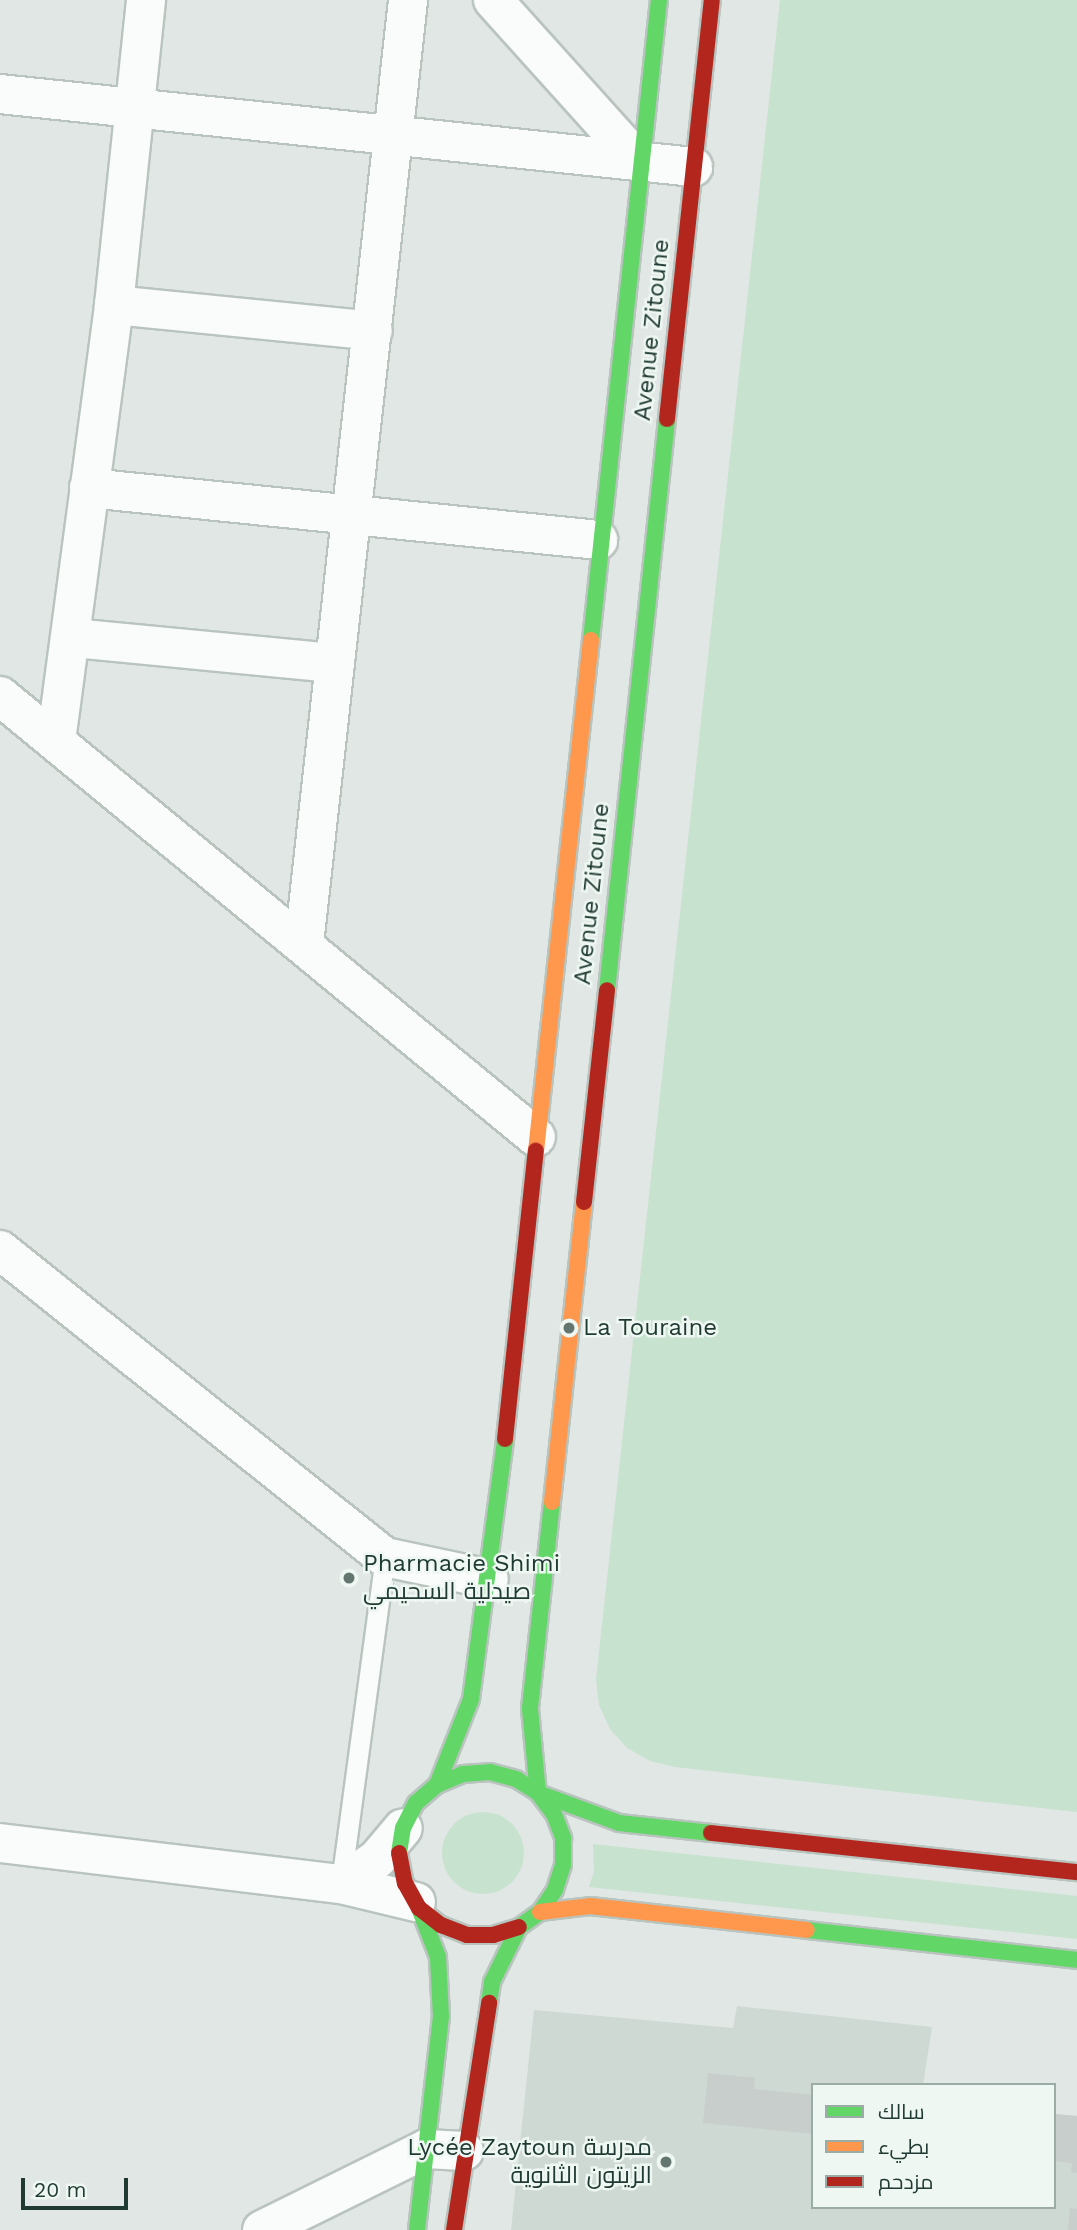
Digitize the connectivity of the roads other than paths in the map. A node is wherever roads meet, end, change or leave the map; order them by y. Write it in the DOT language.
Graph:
graph roads {
  1 [pos="146,0"];
  2 [pos="408,0"];
  3 [pos="494,0"];
  4 [pos="659,0"];
  5 [pos="712,0"];
  6 [pos="0,94"];
  7 [pos="134,107"];
  8 [pos="393,136"];
  9 [pos="639,162"];
  10 [pos="693,167"];
  11 [pos="114,305"];
  12 [pos="373,331"];
  13 [pos="89,488"];
  14 [pos="351,516"];
  15 [pos="598,540"];
  16 [pos="72,638"];
  17 [pos="335,663"];
  18 [pos="0,696"];
  19 [pos="56,741"];
  20 [pos="304,944"];
  21 [pos="536,1137"];
  22 [pos="0,1250"];
  23 [pos="385,1558"];
  24 [pos="489,1579"];
  25 [pos="437,1784"];
  26 [pos="538,1793"];
  27 [pos="403,1828"];
  28 [pos="0,1843"];
  29 [pos="1077,1872"];
  30 [pos="341,1884"];
  31 [pos="417,1905"];
  32 [pos="540,1912"];
  33 [pos="519,1927"];
  34 [pos="1077,1960"];
  35 [pos="426,2149"];
  36 [pos="464,2151"];
  37 [pos="262,2230"];
  38 [pos="417,2230"];
  39 [pos="454,2230"];
  1 -- 7 [label="street"];
  2 -- 8 [label="street"];
  3 -- 9 [label="street"];
  4 -- 9 [label="main road, Avenue Zitoune"];
  5 -- 10 [label="main road, Avenue Zitoune"];
  6 -- 7 [label="street"];
  7 -- 8 [label="street"];
  7 -- 11 [label="street"];
  8 -- 9 [label="street"];
  8 -- 12 [label="street"];
  9 -- 10 [label="street"];
  9 -- 15 [label="main road, Avenue Zitoune"];
  10 -- 26 [label="main road, Avenue Zitoune"];
  11 -- 12 [label="street"];
  11 -- 13 [label="street"];
  12 -- 14 [label="street"];
  13 -- 14 [label="street"];
  13 -- 16 [label="street"];
  14 -- 15 [label="street"];
  14 -- 17 [label="street"];
  15 -- 21 [label="main road, Avenue Zitoune"];
  16 -- 17 [label="street"];
  16 -- 19 [label="street"];
  17 -- 20 [label="street"];
  18 -- 19 [label="street"];
  19 -- 20 [label="street"];
  20 -- 21 [label="street"];
  21 -- 24 [label="main road, Avenue Zitoune"];
  22 -- 23 [label="street"];
  23 -- 24 [label="street"];
  23 -- 30 [label="lane"];
  24 -- 25 [label="main road, Avenue Zitoune"];
  25 -- 26 [label="main road"];
  25 -- 27 [label="main road"];
  26 -- 29 [label="main road"];
  26 -- 32 [label="main road"];
  27 -- 30 [label="street"];
  27 -- 31 [label="main road"];
  28 -- 30 [label="street"];
  30 -- 31 [label="street"];
  31 -- 33 [label="main road"];
  31 -- 35 [label="main road"];
  32 -- 33 [label="main road"];
  32 -- 34 [label="main road"];
  33 -- 36 [label="main road"];
  35 -- 36 [label="street"];
  35 -- 37 [label="street"];
  35 -- 38 [label="main road"];
  36 -- 39 [label="main road"];
}
